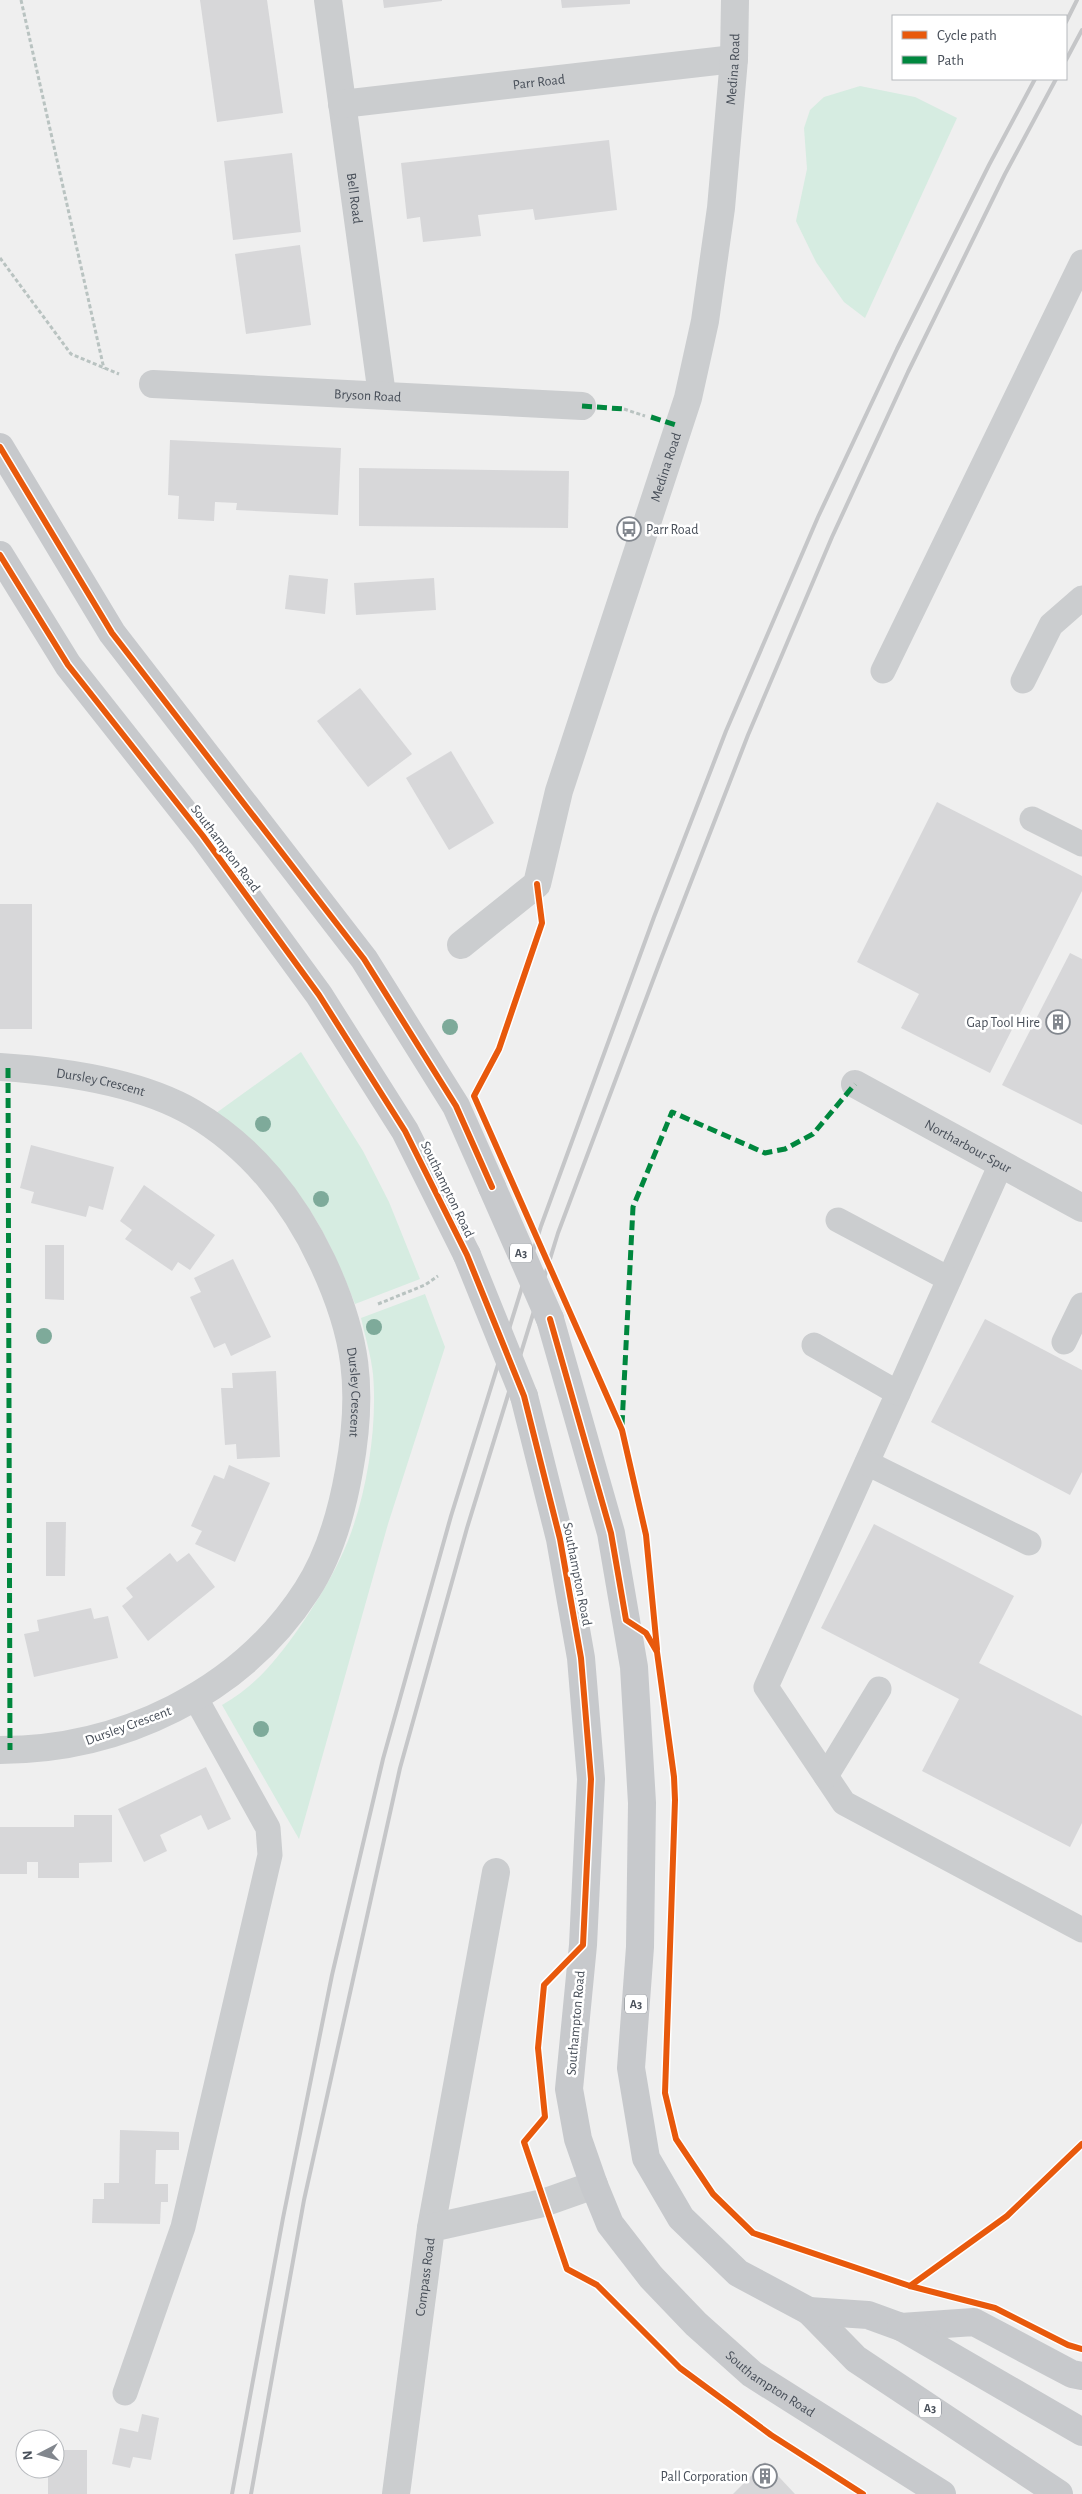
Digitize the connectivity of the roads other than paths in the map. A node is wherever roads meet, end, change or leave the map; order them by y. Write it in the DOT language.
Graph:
graph roads {
  1 [pos="328,0"];
  2 [pos="735,0"];
  3 [pos="734,59"];
  4 [pos="342,104"];
  5 [pos="1082,262"];
  6 [pos="152,384"];
  7 [pos="382,395"];
  8 [pos="582,406"];
  9 [pos="0,447"];
  10 [pos="0,556"];
  11 [pos="1082,598"];
  12 [pos="883,671"];
  13 [pos="1023,681"];
  14 [pos="1032,819"];
  15 [pos="1082,844"];
  16 [pos="461,945"];
  17 [pos="0,1067"];
  18 [pos="856,1084"];
  19 [pos="1002,1164"];
  20 [pos="1082,1208"];
  21 [pos="838,1220"];
  22 [pos="949,1279"];
  23 [pos="1082,1305"];
  24 [pos="1064,1342"];
  25 [pos="814,1345"];
  26 [pos="898,1393"];
  27 [pos="867,1463"];
  28 [pos="1029,1543"];
  29 [pos="879,1689"];
  30 [pos="195,1697"];
  31 [pos="0,1750"];
  32 [pos="826,1776"];
  33 [pos="496,1872"];
  34 [pos="1082,1930"];
  35 [pos="594,2185"];
  36 [pos="431,2228"];
  37 [pos="809,2311"];
  38 [pos="901,2327"];
  39 [pos="1082,2376"];
  40 [pos="125,2393"];
  41 [pos="1082,2432"];
  42 [pos="396,2494"];
  43 [pos="942,2494"];
  44 [pos="1060,2494"];
  1 -- 4 [label="street, Bell Road"];
  2 -- 3 [label="street, Medina Road"];
  3 -- 4 [label="street, Parr Road"];
  3 -- 16 [label="street, Medina Road"];
  4 -- 7 [label="street, Bell Road"];
  5 -- 12 [label="lane"];
  6 -- 7 [label="street, Bryson Road"];
  7 -- 8 [label="street, Bryson Road"];
  9 -- 37 [label="main road, A3, bridge"];
  10 -- 35 [label="main road, Southampton Road, bridge"];
  11 -- 13 [label="lane"];
  14 -- 15 [label="lane"];
  17 -- 30 [label="street, Dursley Crescent"];
  18 -- 19 [label="street, Northarbour Spur"];
  19 -- 20 [label="street, Northarbour Spur"];
  19 -- 22 [label="lane"];
  21 -- 22 [label="lane"];
  22 -- 26 [label="lane"];
  23 -- 24 [label="lane"];
  25 -- 26 [label="lane"];
  26 -- 27 [label="lane"];
  27 -- 28 [label="lane"];
  27 -- 32 [label="lane"];
  29 -- 32 [label="lane"];
  30 -- 31 [label="street, Dursley Crescent"];
  30 -- 40 [label="lane"];
  32 -- 34 [label="lane"];
  33 -- 36 [label="street"];
  35 -- 36 [label="street, Compass Road"];
  35 -- 43 [label="main road, Southampton Road"];
  36 -- 42 [label="street, Compass Road"];
  37 -- 38 [label="main road"];
  37 -- 44 [label="main road, A3"];
  38 -- 39 [label="main road"];
  38 -- 41 [label="main road"];
}
